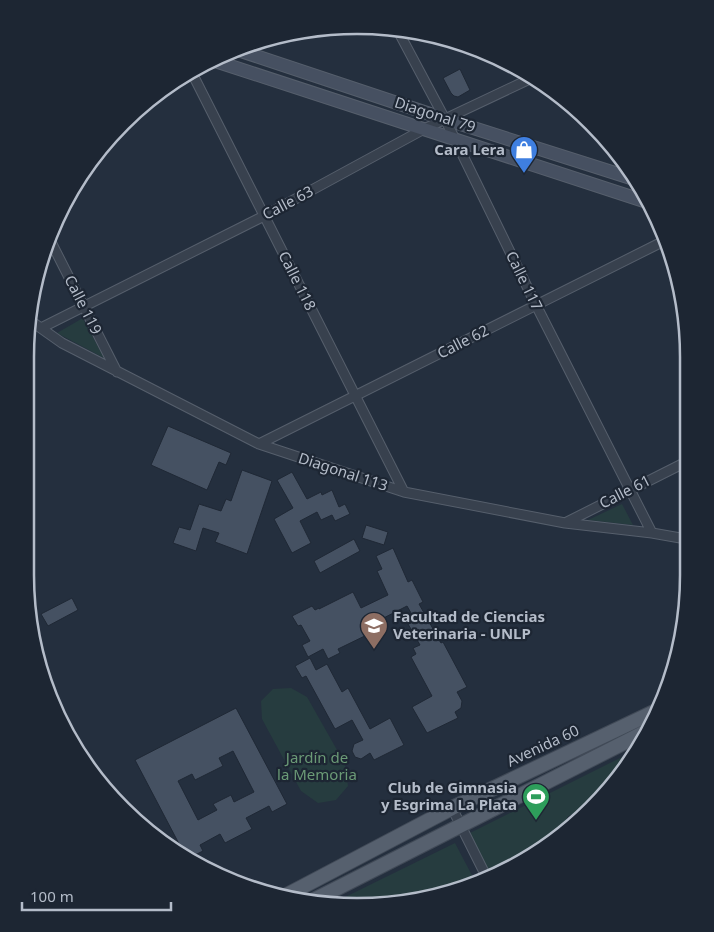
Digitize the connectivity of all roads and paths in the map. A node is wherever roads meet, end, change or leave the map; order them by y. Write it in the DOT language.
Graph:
graph roads {
  1 [pos="402,37"];
  2 [pos="248,53"];
  3 [pos="222,63"];
  4 [pos="194,77"];
  5 [pos="526,81"];
  6 [pos="445,119"];
  7 [pos="424,129"];
  8 [pos="455,139"];
  9 [pos="626,176"];
  10 [pos="639,199"];
  11 [pos="264,216"];
  12 [pos="660,243"];
  13 [pos="53,246"];
  14 [pos="536,305"];
  15 [pos="84,307"];
  16 [pos="36,324"];
  17 [pos="41,328"];
  18 [pos="117,372"];
  19 [pos="356,396"];
  20 [pos="259,444"];
  21 [pos="680,465"];
  22 [pos="630,490"];
  23 [pos="404,492"];
  24 [pos="565,523"];
  25 [pos="652,533"];
  26 [pos="680,538"];
  27 [pos="649,714"];
  28 [pos="638,736"];
  29 [pos="452,808"];
  30 [pos="461,825"];
  31 [pos="484,872"];
  32 [pos="293,892"];
  33 [pos="322,896"];
  1 -- 6 [label="street, Calle 117"];
  2 -- 6 [label="main road, Diagonal 79"];
  3 -- 7 [label="main road, Diagonal 79"];
  4 -- 11 [label="street, Calle 118"];
  5 -- 6 [label="street, Calle 63"];
  6 -- 7 [label="street, Calle 63"];
  6 -- 8 [label="street, Calle 117"];
  6 -- 9 [label="main road, Diagonal 79"];
  7 -- 8 [label="main road, Diagonal 79"];
  7 -- 11 [label="street, Calle 63"];
  8 -- 10 [label="main road, Diagonal 79"];
  8 -- 14 [label="street, Calle 117"];
  11 -- 15 [label="street, Calle 63"];
  11 -- 19 [label="street, Calle 118"];
  12 -- 14 [label="street, Calle 62"];
  13 -- 15 [label="street, Calle 119"];
  14 -- 19 [label="street, Calle 62"];
  14 -- 22 [label="street, Calle 117"];
  15 -- 17 [label="street, Calle 63"];
  15 -- 18 [label="street, Calle 119"];
  16 -- 17 [label="street, Diagonal 113"];
  17 -- 18 [label="street, Diagonal 113"];
  18 -- 20 [label="street, Diagonal 113"];
  19 -- 20 [label="street, Calle 62"];
  19 -- 23 [label="street, Calle 118"];
  20 -- 23 [label="street, Diagonal 113"];
  21 -- 22 [label="street, Calle 61"];
  22 -- 24 [label="street, Calle 61"];
  22 -- 25 [label="street, Calle 117"];
  23 -- 24 [label="street, Diagonal 113"];
  24 -- 25 [label="street, Diagonal 113"];
  25 -- 26 [label="street, Diagonal 113"];
  27 -- 29 [label="main road, Avenida 60"];
  28 -- 30 [label="main road"];
  29 -- 30 [label="street"];
  29 -- 32 [label="main road, Avenida 60"];
  30 -- 31 [label="street"];
  30 -- 33 [label="main road"];
}
